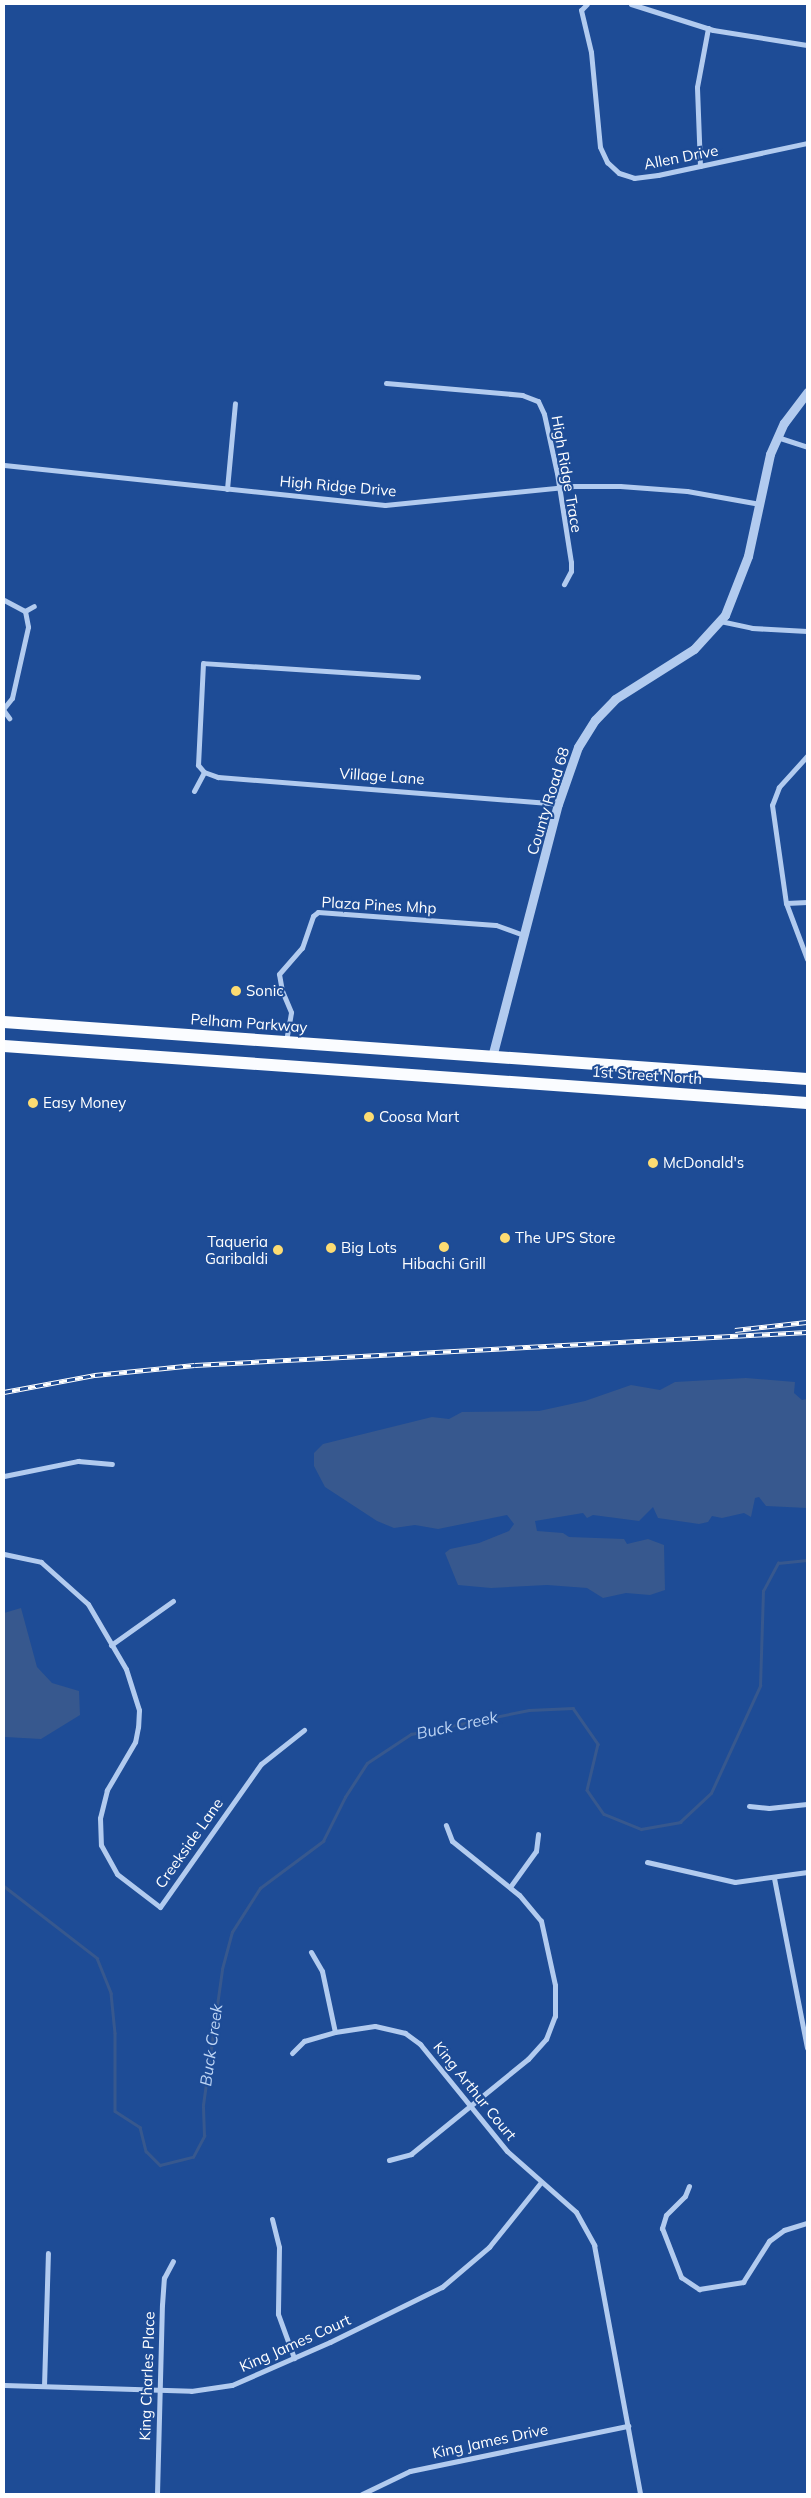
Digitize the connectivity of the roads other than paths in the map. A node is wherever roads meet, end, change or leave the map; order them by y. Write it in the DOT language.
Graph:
graph roads {
  1 [pos="586,4"];
  2 [pos="631,4"];
  3 [pos="708,28"];
  4 [pos="807,45"];
  5 [pos="807,143"];
  6 [pos="700,166"];
  7 [pos="386,383"];
  8 [pos="807,392"];
  9 [pos="236,402"];
  10 [pos="777,437"];
  11 [pos="807,447"];
  12 [pos="4,465"];
  13 [pos="559,488"];
  14 [pos="227,489"];
  15 [pos="760,504"];
  16 [pos="564,584"];
  17 [pos="4,600"];
  18 [pos="34,606"];
  19 [pos="25,611"];
  20 [pos="720,621"];
  21 [pos="807,631"];
  22 [pos="418,677"];
  23 [pos="4,709"];
  24 [pos="8,718"];
  25 [pos="807,756"];
  26 [pos="204,772"];
  27 [pos="194,791"];
  28 [pos="558,804"];
  29 [pos="807,902"];
  30 [pos="786,903"];
  31 [pos="524,935"];
  32 [pos="807,960"];
  33 [pos="4,1022"];
  34 [pos="110,1029"];
  35 [pos="249,1040"];
  36 [pos="286,1042"];
  37 [pos="4,1046"];
  38 [pos="107,1052"];
  39 [pos="492,1057"];
  40 [pos="250,1062"];
  41 [pos="605,1065"];
  42 [pos="716,1073"];
  43 [pos="484,1079"];
  44 [pos="807,1079"];
  45 [pos="603,1088"];
  46 [pos="715,1096"];
  47 [pos="807,1103"];
  48 [pos="112,1464"];
  49 [pos="4,1476"];
  50 [pos="4,1554"];
  51 [pos="173,1601"];
  52 [pos="112,1645"];
  53 [pos="304,1730"];
  54 [pos="807,1804"];
  55 [pos="749,1806"];
  56 [pos="446,1825"];
  57 [pos="538,1834"];
  58 [pos="647,1862"];
  59 [pos="807,1872"];
  60 [pos="774,1878"];
  61 [pos="510,1887"];
  62 [pos="311,1952"];
  63 [pos="335,2032"];
  64 [pos="807,2048"];
  65 [pos="292,2052"];
  66 [pos="469,2108"];
  67 [pos="389,2160"];
  68 [pos="541,2182"];
  69 [pos="689,2186"];
  70 [pos="272,2219"];
  71 [pos="807,2223"];
  72 [pos="48,2252"];
  73 [pos="173,2261"];
  74 [pos="294,2358"];
  75 [pos="4,2385"];
  76 [pos="44,2386"];
  77 [pos="158,2391"];
  78 [pos="628,2426"];
  79 [pos="156,2494"];
  80 [pos="362,2494"];
  81 [pos="640,2494"];
  1 -- 6 [label="street, Allen Drive"];
  2 -- 3 [label="street"];
  3 -- 4 [label="street"];
  3 -- 6 [label="street"];
  5 -- 6 [label="street, Allen Drive"];
  7 -- 13 [label="street, High Ridge Trace"];
  8 -- 10 [label="street, County Road 68"];
  9 -- 14 [label="street"];
  10 -- 11 [label="street"];
  10 -- 15 [label="street, County Road 68"];
  12 -- 14 [label="street, High Ridge Drive"];
  13 -- 14 [label="street, High Ridge Drive"];
  13 -- 15 [label="street, High Ridge Drive"];
  13 -- 16 [label="street, High Ridge Trace"];
  15 -- 20 [label="street, County Road 68"];
  17 -- 19 [label="street"];
  18 -- 19 [label="street"];
  19 -- 23 [label="street"];
  20 -- 21 [label="street"];
  20 -- 28 [label="street, County Road 68"];
  22 -- 26 [label="street"];
  23 -- 24 [label="street"];
  25 -- 30 [label="street"];
  26 -- 27 [label="street"];
  26 -- 28 [label="street, Village Lane"];
  28 -- 31 [label="street, County Road 68"];
  29 -- 30 [label="street"];
  30 -- 32 [label="street"];
  31 -- 36 [label="street, Plaza Pines Mhp"];
  31 -- 39 [label="street, County Road 68"];
  33 -- 34 [label="main road, Pelham Parkway"];
  34 -- 35 [label="main road, Pelham Parkway"];
  34 -- 38 [label="main road"];
  35 -- 36 [label="main road, Pelham Parkway"];
  35 -- 40 [label="main road"];
  36 -- 39 [label="main road, Pelham Parkway"];
  37 -- 38 [label="main road"];
  38 -- 40 [label="main road"];
  39 -- 41 [label="main road, 1st Street North"];
  39 -- 43 [label="main road"];
  40 -- 43 [label="main road"];
  41 -- 42 [label="main road, 1st Street North"];
  41 -- 45 [label="main road"];
  42 -- 44 [label="main road, 1st Street North"];
  42 -- 46 [label="main road"];
  43 -- 45 [label="main road, 1st Street North"];
  45 -- 46 [label="main road, 1st Street North"];
  46 -- 47 [label="main road, 1st Street North"];
  48 -- 49 [label="street"];
  50 -- 52 [label="street, Creekside Lane"];
  51 -- 52 [label="street"];
  52 -- 53 [label="street, Creekside Lane"];
  54 -- 55 [label="street"];
  56 -- 61 [label="street"];
  57 -- 61 [label="street"];
  58 -- 60 [label="street"];
  59 -- 60 [label="street"];
  60 -- 64 [label="street"];
  61 -- 66 [label="street"];
  62 -- 63 [label="street"];
  63 -- 65 [label="street, King Arthur Court"];
  63 -- 66 [label="street, King Arthur Court"];
  66 -- 67 [label="street"];
  66 -- 68 [label="street, King Arthur Court"];
  68 -- 74 [label="street, King James Court"];
  68 -- 78 [label="street, King Arthur Court"];
  69 -- 71 [label="street"];
  70 -- 74 [label="street"];
  72 -- 76 [label="street"];
  73 -- 77 [label="street, King Charles Place"];
  74 -- 77 [label="street, King James Court"];
  75 -- 76 [label="street, King James Court"];
  76 -- 77 [label="street, King James Court"];
  77 -- 79 [label="street, King Charles Place"];
  78 -- 80 [label="street, King James Drive"];
  78 -- 81 [label="street, King Arthur Court"];
}
